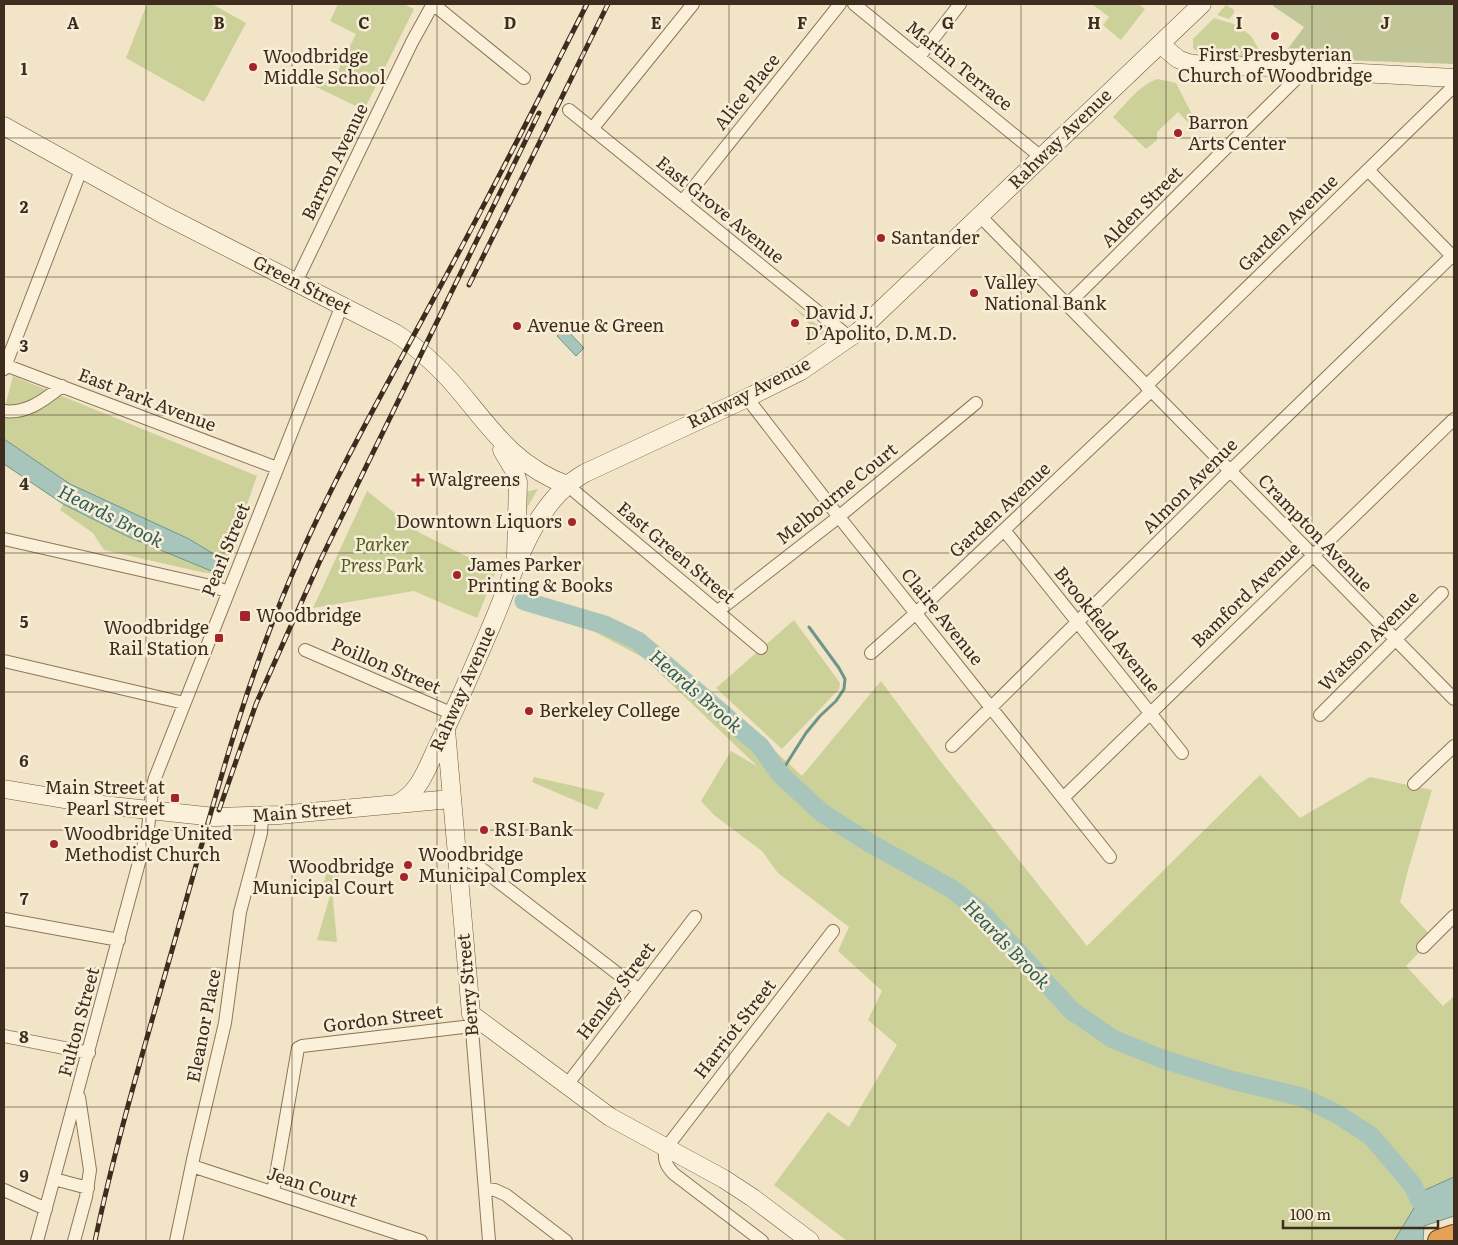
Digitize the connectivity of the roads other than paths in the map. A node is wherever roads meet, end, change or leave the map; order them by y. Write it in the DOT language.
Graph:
graph roads {
  1 [pos="433,4"];
  2 [pos="693,4"];
  3 [pos="840,4"];
  4 [pos="854,4"];
  5 [pos="960,4"];
  6 [pos="1202,4"];
  7 [pos="1160,44"];
  8 [pos="919,57"];
  9 [pos="1305,70"];
  10 [pos="524,78"];
  11 [pos="1454,78"];
  12 [pos="1454,86"];
  13 [pos="569,110"];
  14 [pos="4,126"];
  15 [pos="592,129"];
  16 [pos="1041,157"];
  17 [pos="81,170"];
  18 [pos="1368,170"];
  19 [pos="682,202"];
  20 [pos="980,216"];
  21 [pos="1454,256"];
  22 [pos="296,282"];
  23 [pos="342,305"];
  24 [pos="1067,305"];
  25 [pos="850,337"];
  26 [pos="4,367"];
  27 [pos="62,386"];
  28 [pos="1149,388"];
  29 [pos="747,398"];
  30 [pos="976,402"];
  31 [pos="4,411"];
  32 [pos="1454,418"];
  33 [pos="484,422"];
  34 [pos="277,468"];
  35 [pos="1230,471"];
  36 [pos="567,485"];
  37 [pos="839,516"];
  38 [pos="1004,530"];
  39 [pos="4,539"];
  40 [pos="1312,555"];
  41 [pos="516,567"];
  42 [pos="228,592"];
  43 [pos="1442,593"];
  44 [pos="718,611"];
  45 [pos="916,612"];
  46 [pos="1078,622"];
  47 [pos="1395,639"];
  48 [pos="761,648"];
  49 [pos="305,650"];
  50 [pos="870,653"];
  51 [pos="4,661"];
  52 [pos="1454,699"];
  53 [pos="184,703"];
  54 [pos="992,708"];
  55 [pos="1151,712"];
  56 [pos="1320,714"];
  57 [pos="449,722"];
  58 [pos="952,746"];
  59 [pos="1454,746"];
  60 [pos="1182,753"];
  61 [pos="1414,784"];
  62 [pos="4,789"];
  63 [pos="1064,797"];
  64 [pos="451,799"];
  65 [pos="396,804"];
  66 [pos="150,810"];
  67 [pos="262,816"];
  68 [pos="1110,857"];
  69 [pos="457,858"];
  70 [pos="1454,916"];
  71 [pos="695,917"];
  72 [pos="4,919"];
  73 [pos="833,931"];
  74 [pos="119,940"];
  75 [pos="1423,947"];
  76 [pos="639,990"];
  77 [pos="471,1020"];
  78 [pos="4,1036"];
  79 [pos="89,1053"];
  80 [pos="82,1080"];
  81 [pos="566,1086"];
  82 [pos="666,1148"];
  83 [pos="192,1166"];
  84 [pos="54,1180"];
  85 [pos="88,1188"];
  86 [pos="485,1189"];
  87 [pos="4,1190"];
  88 [pos="273,1192"];
  89 [pos="46,1209"];
  90 [pos="1454,1236"];
  91 [pos="748,1237"];
  92 [pos="37,1241"];
  93 [pos="74,1241"];
  94 [pos="176,1241"];
  95 [pos="421,1241"];
  96 [pos="489,1241"];
  97 [pos="566,1241"];
  98 [pos="762,1241"];
  99 [pos="810,1241"];
  100 [pos="1439,1241"];
  1 -- 10 [label="street"];
  1 -- 22 [label="street, Barron Avenue"];
  2 -- 15 [label="street"];
  3 -- 19 [label="street, Alice Place"];
  4 -- 8 [label="street, Martin Terrace"];
  5 -- 8 [label="street"];
  6 -- 7 [label="main road, Rahway Avenue"];
  7 -- 9 [label="main road"];
  7 -- 16 [label="main road, Rahway Avenue"];
  8 -- 16 [label="street, Martin Terrace"];
  9 -- 11 [label="main road"];
  9 -- 24 [label="street, Alden Street"];
  12 -- 18 [label="street, Garden Avenue"];
  13 -- 15 [label="street, East Grove Avenue"];
  14 -- 17 [label="main road, Green Street"];
  15 -- 19 [label="street, East Grove Avenue"];
  16 -- 20 [label="main road, Rahway Avenue"];
  17 -- 22 [label="main road, Green Street"];
  17 -- 26 [label="street"];
  18 -- 21 [label="street"];
  18 -- 28 [label="street, Garden Avenue"];
  19 -- 25 [label="street, East Grove Avenue"];
  20 -- 24 [label="street, Crampton Avenue"];
  20 -- 25 [label="main road, Rahway Avenue"];
  21 -- 35 [label="street, Almon Avenue"];
  22 -- 23 [label="main road, Green Street"];
  23 -- 33 [label="main road, Green Street"];
  23 -- 34 [label="street, Pearl Street"];
  24 -- 28 [label="street, Crampton Avenue"];
  25 -- 29 [label="main road, Rahway Avenue"];
  26 -- 27 [label="street, East Park Avenue"];
  27 -- 31 [label="street"];
  27 -- 34 [label="street, East Park Avenue"];
  28 -- 35 [label="street, Crampton Avenue"];
  28 -- 38 [label="street, Garden Avenue"];
  29 -- 36 [label="main road, Rahway Avenue"];
  29 -- 37 [label="street, Claire Avenue"];
  30 -- 37 [label="street, Melbourne Court"];
  32 -- 40 [label="street, Bamford Avenue"];
  33 -- 36 [label="main road, Green Street"];
  33 -- 41 [label="main road"];
  34 -- 42 [label="street, Pearl Street"];
  35 -- 40 [label="street, Crampton Avenue"];
  35 -- 46 [label="street, Almon Avenue"];
  36 -- 41 [label="main road, Rahway Avenue"];
  36 -- 44 [label="street, East Green Street"];
  37 -- 44 [label="street, Melbourne Court"];
  37 -- 45 [label="street, Claire Avenue"];
  38 -- 45 [label="street, Garden Avenue"];
  38 -- 46 [label="street, Brookfield Avenue"];
  39 -- 42 [label="street"];
  40 -- 47 [label="street, Crampton Avenue"];
  40 -- 55 [label="street, Bamford Avenue"];
  41 -- 57 [label="main road, Rahway Avenue"];
  42 -- 53 [label="street, Pearl Street"];
  43 -- 47 [label="street, Watson Avenue"];
  44 -- 48 [label="street, East Green Street"];
  45 -- 50 [label="street, Garden Avenue"];
  45 -- 54 [label="street, Claire Avenue"];
  46 -- 54 [label="street, Almon Avenue"];
  46 -- 55 [label="street, Brookfield Avenue"];
  47 -- 52 [label="street, Crampton Avenue"];
  47 -- 56 [label="street, Watson Avenue"];
  49 -- 57 [label="street, Poillon Street"];
  51 -- 53 [label="street"];
  53 -- 66 [label="street, Pearl Street"];
  54 -- 58 [label="street, Almon Avenue"];
  54 -- 63 [label="street, Claire Avenue"];
  55 -- 60 [label="street, Brookfield Avenue"];
  55 -- 63 [label="street, Bamford Avenue"];
  57 -- 64 [label="main road, Berry Street"];
  57 -- 65 [label="main road, Rahway Avenue"];
  59 -- 61 [label="street"];
  62 -- 66 [label="main road, Main Street"];
  63 -- 68 [label="street, Claire Avenue"];
  64 -- 65 [label="main road, Main Street"];
  64 -- 69 [label="main road, Berry Street"];
  65 -- 67 [label="main road, Main Street"];
  66 -- 67 [label="main road, Main Street"];
  66 -- 74 [label="street, Fulton Street"];
  67 -- 83 [label="street, Eleanor Place"];
  69 -- 76 [label="street"];
  69 -- 77 [label="main road, Berry Street"];
  70 -- 75 [label="street"];
  71 -- 76 [label="street, Henley Street"];
  72 -- 74 [label="street"];
  73 -- 82 [label="street, Harriot Street"];
  74 -- 79 [label="street, Fulton Street"];
  76 -- 81 [label="street, Henley Street"];
  77 -- 81 [label="main road"];
  77 -- 86 [label="street, Berry Street"];
  77 -- 88 [label="street, Gordon Street"];
  78 -- 79 [label="street"];
  79 -- 80 [label="street, Fulton Street"];
  80 -- 84 [label="street, Fulton Street"];
  80 -- 85 [label="street"];
  81 -- 82 [label="main road"];
  82 -- 91 [label="street"];
  82 -- 99 [label="main road"];
  83 -- 88 [label="street, Jean Court"];
  83 -- 94 [label="street, Eleanor Place"];
  84 -- 85 [label="street"];
  84 -- 89 [label="street, Fulton Street"];
  85 -- 93 [label="street"];
  86 -- 96 [label="street, Berry Street"];
  86 -- 97 [label="street"];
  87 -- 89 [label="street"];
  88 -- 95 [label="street, Jean Court"];
  89 -- 92 [label="street, Fulton Street"];
  90 -- 100 [label="highway"];
  91 -- 98 [label="street"];
}
